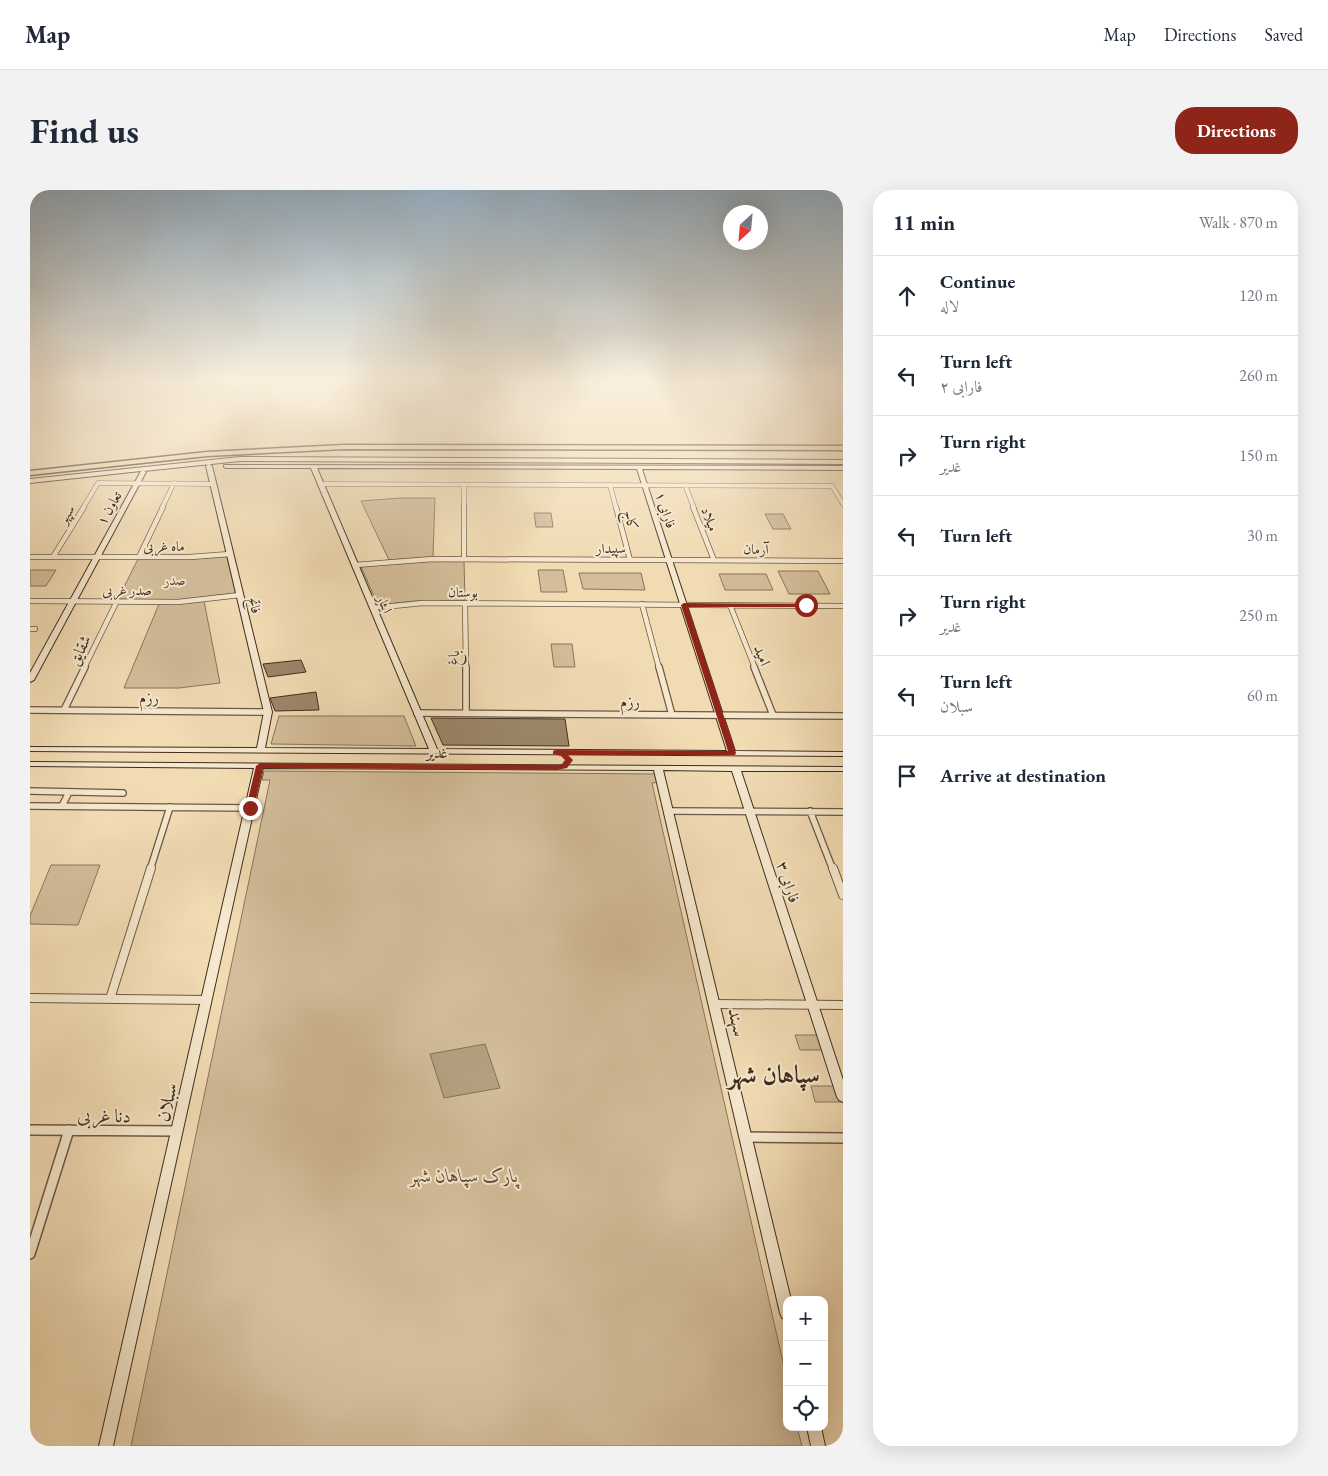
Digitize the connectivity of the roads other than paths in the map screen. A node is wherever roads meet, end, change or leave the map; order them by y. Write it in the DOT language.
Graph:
graph roads {
  1 [pos="843,450"];
  2 [pos="843,462"];
  3 [pos="522,464"];
  4 [pos="548,464"];
  5 [pos="209,466"];
  6 [pos="313,466"];
  7 [pos="639,467"];
  8 [pos="843,468"];
  9 [pos="143,472"];
  10 [pos="30,474"];
  11 [pos="30,482"];
  12 [pos="137,483"];
  13 [pos="174,483"];
  14 [pos="213,484"];
  15 [pos="320,484"];
  16 [pos="464,485"];
  17 [pos="610,485"];
  18 [pos="645,486"];
  19 [pos="685,486"];
  20 [pos="843,504"];
  21 [pos="230,554"];
  22 [pos="30,557"];
  23 [pos="53,557"];
  24 [pos="97,557"];
  25 [pos="139,557"];
  26 [pos="464,559"];
  27 [pos="630,560"];
  28 [pos="669,560"];
  29 [pos="714,560"];
  30 [pos="843,561"];
  31 [pos="355,565"];
  32 [pos="240,595"];
  33 [pos="30,601"];
  34 [pos="73,601"];
  35 [pos="117,601"];
  36 [pos="465,603"];
  37 [pos="642,604"];
  38 [pos="684,605"];
  39 [pos="730,605"];
  40 [pos="843,606"];
  41 [pos="373,608"];
  42 [pos="30,680"];
  43 [pos="30,710"];
  44 [pos="64,710"];
  45 [pos="268,712"];
  46 [pos="417,713"];
  47 [pos="466,713"];
  48 [pos="672,714"];
  49 [pos="720,715"];
  50 [pos="773,715"];
  51 [pos="843,716"];
  52 [pos="30,749"];
  53 [pos="260,750"];
  54 [pos="434,752"];
  55 [pos="555,752"];
  56 [pos="597,753"];
  57 [pos="732,753"];
  58 [pos="843,754"];
  59 [pos="30,764"];
  60 [pos="260,766"];
  61 [pos="557,768"];
  62 [pos="600,768"];
  63 [pos="658,768"];
  64 [pos="736,769"];
  65 [pos="843,769"];
  66 [pos="30,791"];
  67 [pos="69,792"];
  68 [pos="123,793"];
  69 [pos="30,806"];
  70 [pos="62,806"];
  71 [pos="170,807"];
  72 [pos="250,808"];
  73 [pos="668,811"];
  74 [pos="750,811"];
  75 [pos="810,811"];
  76 [pos="843,812"];
  77 [pos="843,895"];
  78 [pos="30,998"];
  79 [pos="110,999"];
  80 [pos="207,1000"];
  81 [pos="714,1004"];
  82 [pos="813,1005"];
  83 [pos="843,1005"];
  84 [pos="843,1097"];
  85 [pos="30,1130"];
  86 [pos="68,1130"];
  87 [pos="177,1132"];
  88 [pos="745,1137"];
  89 [pos="843,1138"];
  90 [pos="30,1254"];
  91 [pos="783,1296"];
  92 [pos="815,1431"];
  93 [pos="106,1446"];
  94 [pos="818,1446"];
  1 -- 10 [label="highway"];
  2 -- 4 [label="street"];
  3 -- 4 [label="street"];
  3 -- 6 [label="street"];
  3 -- 11 [label="street"];
  4 -- 7 [label="street"];
  5 -- 6 [label="street"];
  5 -- 9 [label="street"];
  5 -- 14 [label="street, فاتح"];
  6 -- 15 [label="street, ایثار"];
  7 -- 8 [label="street"];
  7 -- 18 [label="street, فارابی ۱"];
  9 -- 11 [label="street"];
  9 -- 12 [label="street, تعاون ۱"];
  12 -- 13 [label="street"];
  12 -- 23 [label="street, سپهر"];
  12 -- 24 [label="street, تعاون ۱"];
  13 -- 14 [label="street"];
  13 -- 25 [label="street"];
  14 -- 21 [label="street, فاتح"];
  15 -- 16 [label="street"];
  15 -- 31 [label="street, ایثار"];
  16 -- 17 [label="street"];
  16 -- 26 [label="street"];
  17 -- 18 [label="street"];
  17 -- 27 [label="street, کاج"];
  18 -- 19 [label="street"];
  18 -- 28 [label="street, فارابی ۱"];
  19 -- 20 [label="street"];
  19 -- 29 [label="street, میلاد"];
  21 -- 25 [label="street, ماه غربی"];
  21 -- 32 [label="street, فاتح"];
  22 -- 23 [label="street, ماه غربی"];
  23 -- 24 [label="street, ماه غربی"];
  24 -- 25 [label="street, ماه غربی"];
  24 -- 34 [label="street, تعاون ۱"];
  26 -- 27 [label="street, سپیدار"];
  26 -- 31 [label="street, سپیدار"];
  27 -- 28 [label="street, سپیدار"];
  28 -- 29 [label="street, آرمان"];
  28 -- 38 [label="street, فارابی ۱"];
  29 -- 30 [label="street, آرمان"];
  31 -- 41 [label="street, ایثار"];
  32 -- 35 [label="street, صدر غربی"];
  32 -- 45 [label="street, فاتح"];
  33 -- 34 [label="street, صدر غربی"];
  34 -- 35 [label="street, صدر غربی"];
  34 -- 42 [label="street, تعاون ۱"];
  35 -- 44 [label="street, شقایق"];
  36 -- 37 [label="street, بوستان"];
  36 -- 41 [label="street, بوستان"];
  36 -- 47 [label="street, باغ"];
  37 -- 38 [label="street, بوستان"];
  37 -- 48 [label="street"];
  38 -- 39 [label="street, بوستان"];
  38 -- 49 [label="street, فارابی ۱"];
  39 -- 40 [label="street, بوستان"];
  39 -- 50 [label="street, امید"];
  41 -- 46 [label="street, ایثار"];
  43 -- 44 [label="street, رزم"];
  44 -- 45 [label="street, رزم"];
  45 -- 53 [label="street, فاتح"];
  46 -- 47 [label="street, رزم"];
  46 -- 54 [label="street, ایثار"];
  47 -- 48 [label="street, رزم"];
  48 -- 49 [label="street, رزم"];
  49 -- 50 [label="street, رزم"];
  49 -- 57 [label="street, فارابی ۱"];
  50 -- 51 [label="street, رزم"];
  52 -- 53 [label="street, غدیر"];
  53 -- 54 [label="street, غدیر"];
  54 -- 55 [label="street, غدیر"];
  55 -- 56 [label="street, غدیر"];
  55 -- 61 [label="street"];
  56 -- 57 [label="street, غدیر"];
  56 -- 62 [label="street"];
  57 -- 58 [label="street, غدیر"];
  59 -- 60 [label="street, غدیر"];
  60 -- 61 [label="street, غدیر"];
  60 -- 72 [label="street, سبلان"];
  61 -- 62 [label="street, غدیر"];
  62 -- 63 [label="street, غدیر"];
  63 -- 64 [label="street, غدیر"];
  63 -- 73 [label="street, سهند"];
  64 -- 65 [label="street, غدیر"];
  64 -- 74 [label="street, فارابی ۳"];
  66 -- 67 [label="street"];
  67 -- 68 [label="street"];
  67 -- 70 [label="street"];
  69 -- 70 [label="street"];
  70 -- 71 [label="street"];
  71 -- 72 [label="street"];
  71 -- 79 [label="street"];
  72 -- 80 [label="street, سبلان"];
  73 -- 74 [label="street"];
  73 -- 81 [label="street, سهند"];
  74 -- 75 [label="street"];
  74 -- 82 [label="street, فارابی ۳"];
  75 -- 76 [label="street"];
  75 -- 77 [label="street"];
  78 -- 79 [label="street"];
  79 -- 80 [label="street"];
  80 -- 87 [label="street, سبلان"];
  81 -- 82 [label="street"];
  81 -- 88 [label="street, سهند"];
  82 -- 83 [label="street"];
  82 -- 84 [label="street, فارابی ۳"];
  85 -- 86 [label="street, دنا غربی"];
  86 -- 87 [label="street, دنا غربی"];
  86 -- 90 [label="street"];
  87 -- 93 [label="street, سبلان"];
  88 -- 89 [label="street"];
  88 -- 91 [label="street, سهند"];
  92 -- 94 [label="street"];
}
